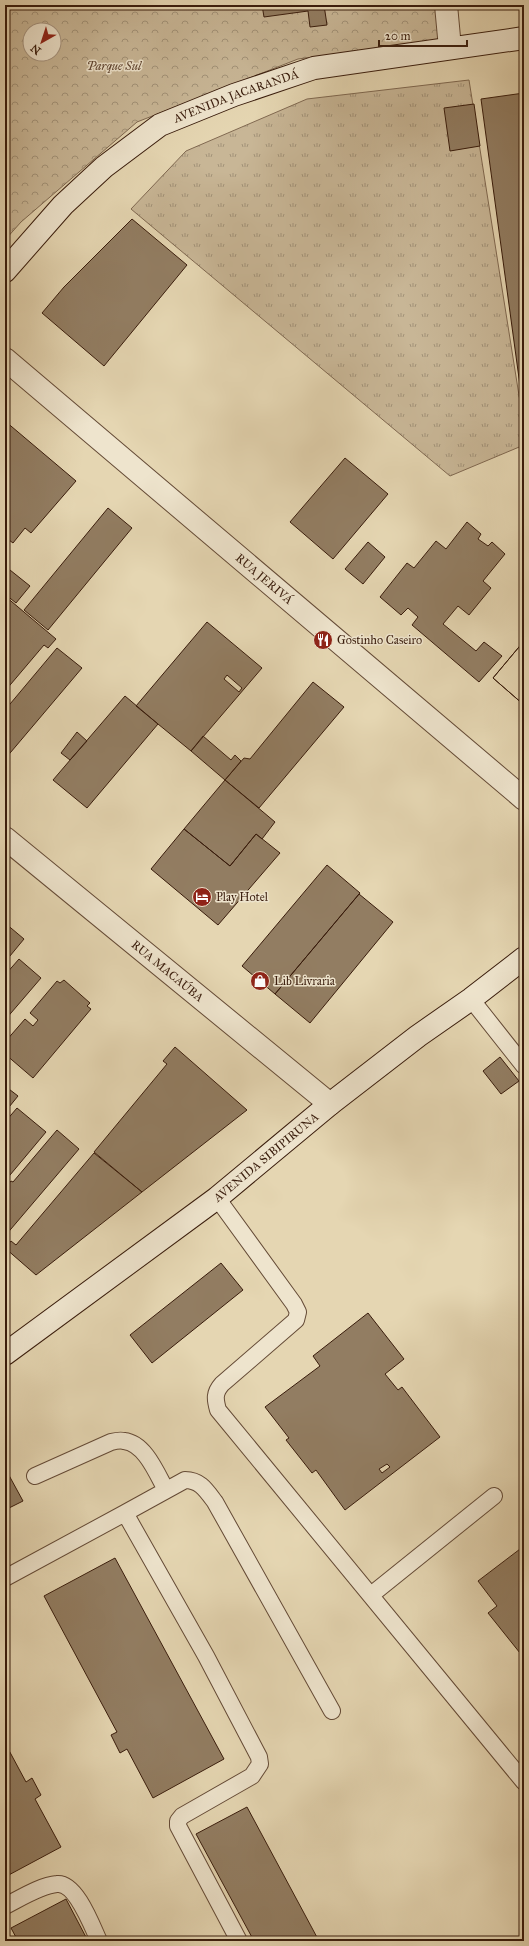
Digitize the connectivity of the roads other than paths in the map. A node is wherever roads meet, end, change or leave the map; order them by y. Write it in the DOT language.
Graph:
graph roads {
  1 [pos="446,5"];
  2 [pos="524,38"];
  3 [pos="450,48"];
  4 [pos="5,271"];
  5 [pos="5,359"];
  6 [pos="524,799"];
  7 [pos="5,838"];
  8 [pos="524,958"];
  9 [pos="472,999"];
  10 [pos="524,1066"];
  11 [pos="330,1104"];
  12 [pos="217,1198"];
  13 [pos="5,1354"];
  14 [pos="35,1476"];
  15 [pos="166,1490"];
  16 [pos="494,1496"];
  17 [pos="125,1513"];
  18 [pos="5,1577"];
  19 [pos="371,1595"];
  20 [pos="332,1711"];
  21 [pos="524,1782"];
  22 [pos="5,1906"];
  23 [pos="99,1941"];
  24 [pos="239,1941"];
  1 -- 3 [label="main road"];
  2 -- 3 [label="main road, AVENIDA JACARANDÁ"];
  3 -- 4 [label="main road, AVENIDA JACARANDÁ"];
  5 -- 6 [label="main road, RUA JERIVÁ"];
  7 -- 11 [label="main road, RUA MACAÚBA"];
  8 -- 9 [label="main road, AVENIDA SIBIPIRUNA"];
  9 -- 10 [label="lane"];
  9 -- 11 [label="main road, AVENIDA SIBIPIRUNA"];
  11 -- 12 [label="main road, AVENIDA SIBIPIRUNA"];
  12 -- 13 [label="main road, AVENIDA SIBIPIRUNA"];
  12 -- 19 [label="lane"];
  14 -- 15 [label="lane"];
  15 -- 17 [label="lane"];
  15 -- 20 [label="lane"];
  16 -- 19 [label="lane"];
  17 -- 18 [label="lane"];
  17 -- 24 [label="lane"];
  19 -- 21 [label="lane"];
  22 -- 23 [label="lane"];
}
